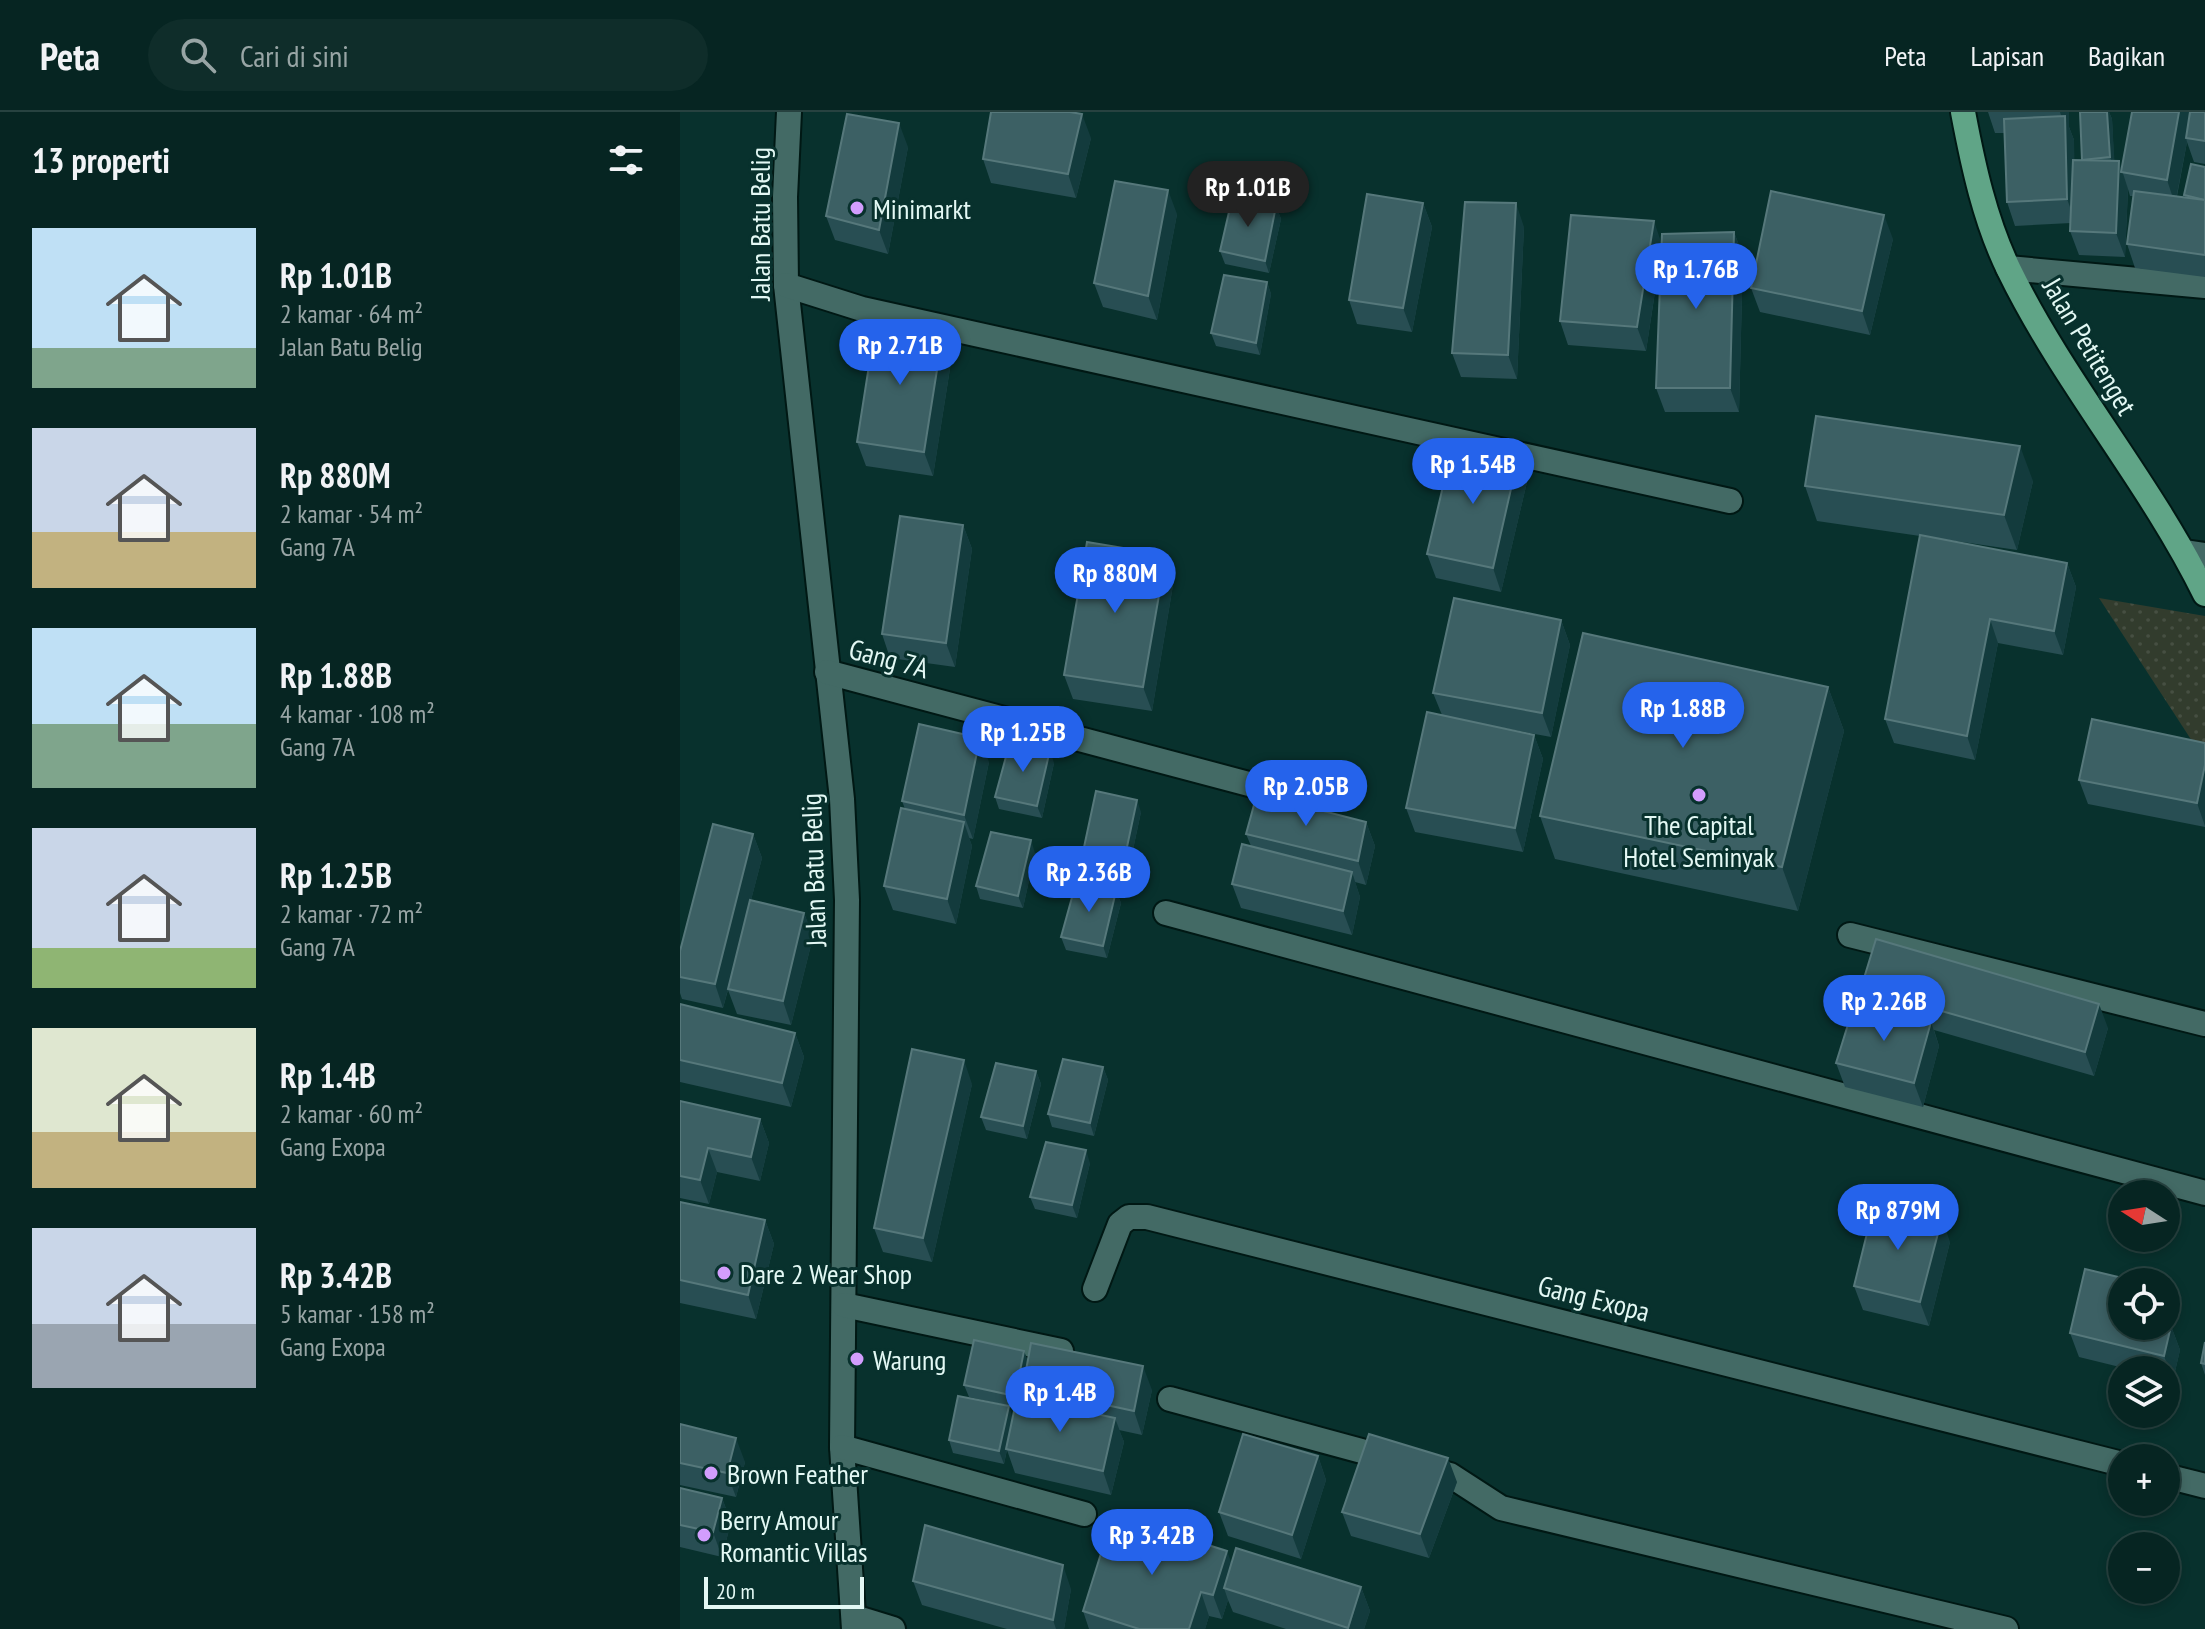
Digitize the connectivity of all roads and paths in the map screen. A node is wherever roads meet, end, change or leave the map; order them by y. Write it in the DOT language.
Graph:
graph roads {
  1 [pos="789,112"];
  2 [pos="1963,112"];
  3 [pos="2008,268"];
  4 [pos="786,285"];
  5 [pos="2205,286"];
  6 [pos="1730,501"];
  7 [pos="2195,553"];
  8 [pos="2205,594"];
  9 [pos="827,672"];
  10 [pos="1260,787"];
  11 [pos="1166,913"];
  12 [pos="1850,935"];
  13 [pos="2205,1024"];
  14 [pos="2205,1193"];
  15 [pos="1095,1289"];
  16 [pos="844,1305"];
  17 [pos="1067,1352"];
  18 [pos="1170,1399"];
  19 [pos="842,1447"];
  20 [pos="2108,1460"];
  21 [pos="2180,1480"];
  22 [pos="2205,1486"];
  23 [pos="1084,1514"];
  24 [pos="854,1623"];
  25 [pos="893,1629"];
  26 [pos="2006,1629"];
  1 -- 4 [label="street, Jalan Batu Belig"];
  2 -- 3 [label="main road, Jalan Petitenget"];
  3 -- 5 [label="street"];
  3 -- 7 [label="main road, Jalan Petitenget"];
  4 -- 6 [label="street"];
  4 -- 9 [label="street, Jalan Batu Belig"];
  7 -- 8 [label="main road, Jalan Petitenget"];
  9 -- 10 [label="street, Gang 7A"];
  9 -- 16 [label="street, Jalan Batu Belig"];
  11 -- 14 [label="street"];
  12 -- 13 [label="street"];
  15 -- 20 [label="street, Gang Exopa"];
  16 -- 17 [label="street"];
  16 -- 19 [label="street, Jalan Batu Belig"];
  18 -- 26 [label="street"];
  19 -- 23 [label="street"];
  19 -- 24 [label="street, Jalan Batu Belig"];
  21 -- 22 [label="street"];
  24 -- 25 [label="street"];
}
